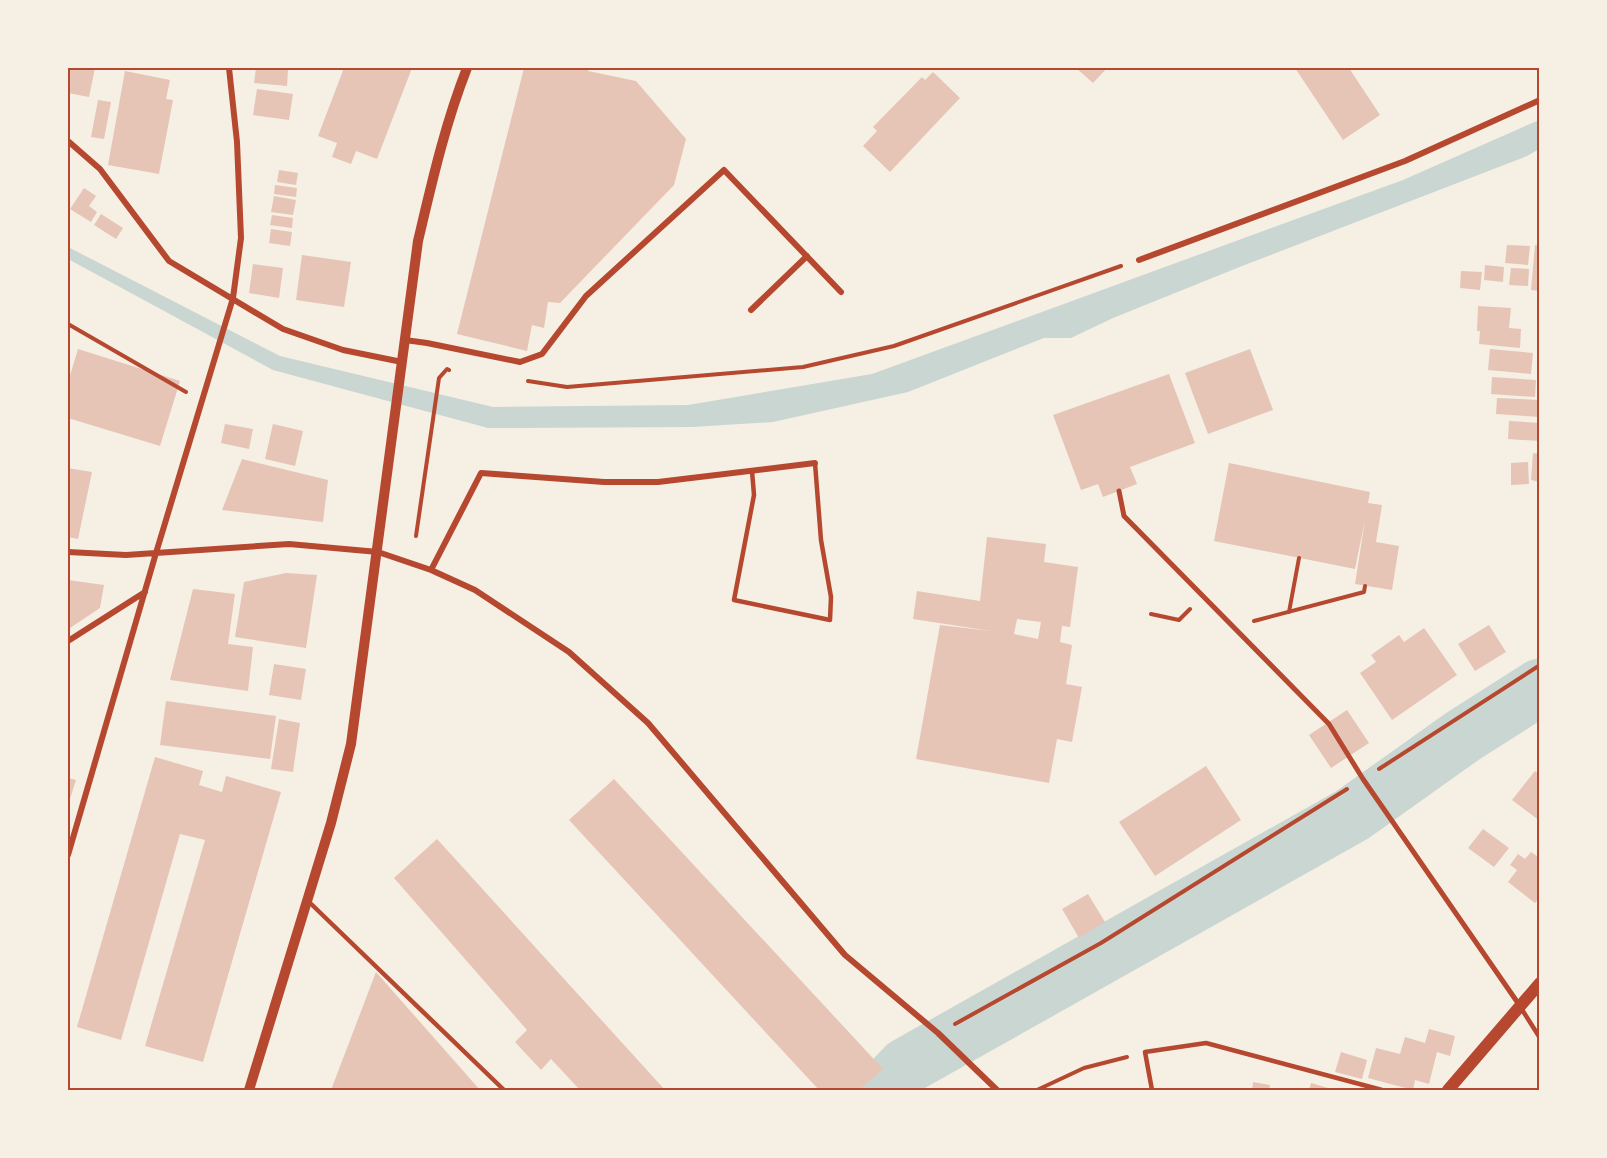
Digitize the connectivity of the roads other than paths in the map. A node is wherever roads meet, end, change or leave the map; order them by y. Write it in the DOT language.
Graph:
graph roads {
  1 [pos="229,68"];
  2 [pos="467,68"];
  3 [pos="1539,100"];
  4 [pos="68,141"];
  5 [pos="807,256"];
  6 [pos="1138,260"];
  7 [pos="841,292"];
  8 [pos="233,298"];
  9 [pos="751,309"];
  10 [pos="404,340"];
  11 [pos="401,368"];
  12 [pos="815,463"];
  13 [pos="752,471"];
  14 [pos="1119,491"];
  15 [pos="68,552"];
  16 [pos="378,552"];
  17 [pos="156,553"];
  18 [pos="431,570"];
  19 [pos="146,592"];
  20 [pos="68,641"];
  21 [pos="68,855"];
  22 [pos="307,900"];
  23 [pos="1539,983"];
  24 [pos="1520,1006"];
  25 [pos="1539,1038"];
  26 [pos="249,1090"];
  27 [pos="504,1090"];
  28 [pos="997,1090"];
  29 [pos="1152,1090"];
  30 [pos="1382,1090"];
  31 [pos="1448,1090"];
  1 -- 8 [label="street"];
  2 -- 10 [label="street"];
  3 -- 6 [label="street"];
  4 -- 8 [label="street"];
  5 -- 7 [label="street"];
  5 -- 9 [label="street"];
  5 -- 10 [label="street"];
  8 -- 11 [label="street"];
  8 -- 17 [label="street"];
  10 -- 11 [label="street"];
  11 -- 16 [label="street"];
  12 -- 13 [label="street"];
  12 -- 13 [label="lane"];
  13 -- 18 [label="street"];
  14 -- 24 [label="street"];
  15 -- 17 [label="street"];
  16 -- 17 [label="street"];
  16 -- 18 [label="street"];
  16 -- 22 [label="street"];
  17 -- 19 [label="street"];
  18 -- 28 [label="street"];
  19 -- 20 [label="street"];
  19 -- 21 [label="street"];
  22 -- 26 [label="street"];
  22 -- 27 [label="lane"];
  23 -- 24 [label="main road"];
  24 -- 25 [label="lane"];
  24 -- 31 [label="main road"];
  29 -- 30 [label="lane"];
}
